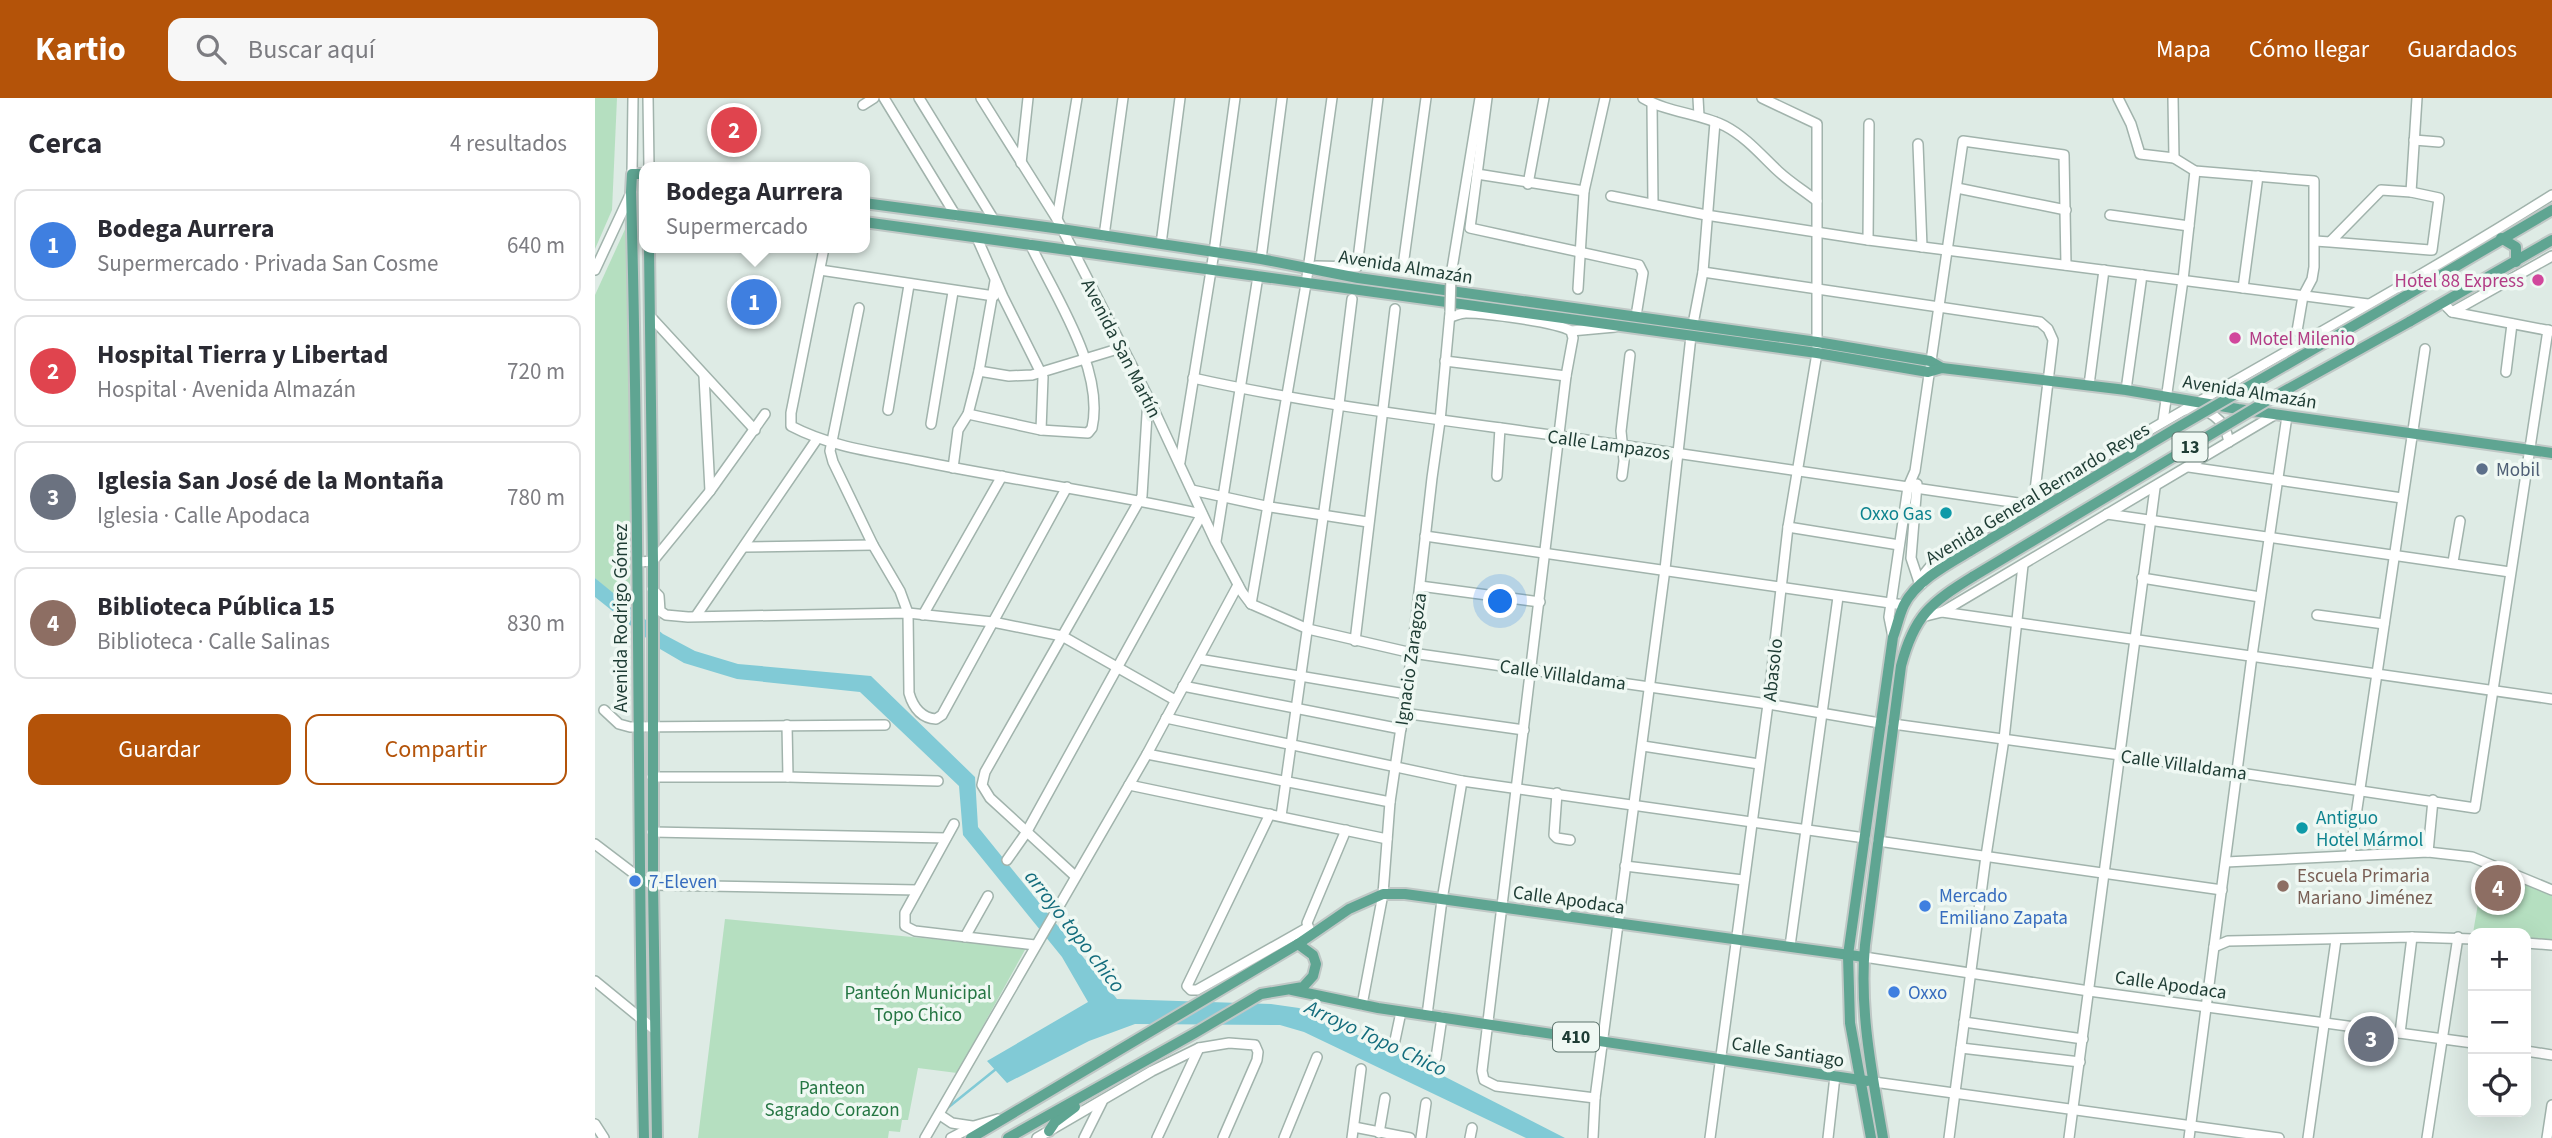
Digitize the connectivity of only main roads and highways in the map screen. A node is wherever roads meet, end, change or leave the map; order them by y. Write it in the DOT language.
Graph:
graph roads {
  1 [pos="638,174"];
  2 [pos="631,192"];
  3 [pos="639,192"];
  4 [pos="870,204"];
  5 [pos="2552,210"];
  6 [pos="870,223"];
  7 [pos="2501,238"];
  8 [pos="2552,240"];
  9 [pos="649,253"];
  10 [pos="2516,262"];
  11 [pos="1817,348"];
  12 [pos="2552,453"];
  13 [pos="1298,944"];
  14 [pos="648,949"];
  15 [pos="1848,955"];
  16 [pos="1864,957"];
  17 [pos="1292,990"];
  18 [pos="1860,1080"];
  19 [pos="1874,1082"];
  20 [pos="1085,1095"];
  21 [pos="1049,1131"];
  22 [pos="644,1138"];
  23 [pos="657,1138"];
  24 [pos="971,1138"];
  25 [pos="1008,1138"];
  26 [pos="1871,1138"];
  27 [pos="1883,1138"];
  1 -- 2 [label="main road, Avenida Rodrigo Gómez"];
  2 -- 3 [label="main road"];
  2 -- 14 [label="main road, Avenida Rodrigo Gómez"];
  4 -- 11 [label="main road, Avenida Almazán"];
  5 -- 7 [label="main road, Avenida General Bernardo Reyes / 13"];
  6 -- 11 [label="main road, Avenida Almazán"];
  7 -- 10 [label="main road"];
  7 -- 15 [label="main road, Avenida General Bernardo Reyes / 13, bridge"];
  8 -- 10 [label="main road, Avenida General Bernardo Reyes / 13"];
  9 -- 14 [label="main road, Avenida Rodrigo Gómez"];
  10 -- 16 [label="main road, Avenida General Bernardo Reyes / 13, bridge"];
  11 -- 12 [label="main road, Avenida Almazán"];
  13 -- 15 [label="main road, Calle Apodaca"];
  13 -- 17 [label="main road"];
  13 -- 24 [label="main road, Calle Apodaca"];
  14 -- 22 [label="main road, Avenida Rodrigo Gómez"];
  14 -- 23 [label="main road, Avenida Rodrigo Gómez"];
  15 -- 16 [label="main road, Calle Apodaca"];
  15 -- 18 [label="main road, Avenida General Bernardo Reyes / 13"];
  16 -- 19 [label="main road, Avenida General Bernardo Reyes / 13"];
  17 -- 18 [label="main road, Calle Santiago / 410"];
  17 -- 20 [label="main road, 410"];
  18 -- 19 [label="main road, Calle Santiago / 410"];
  18 -- 26 [label="main road, Avenida General Bernardo Reyes / 13"];
  19 -- 27 [label="main road, Avenida General Bernardo Reyes / 13"];
  20 -- 21 [label="main road"];
  20 -- 25 [label="main road, 410"];
}
